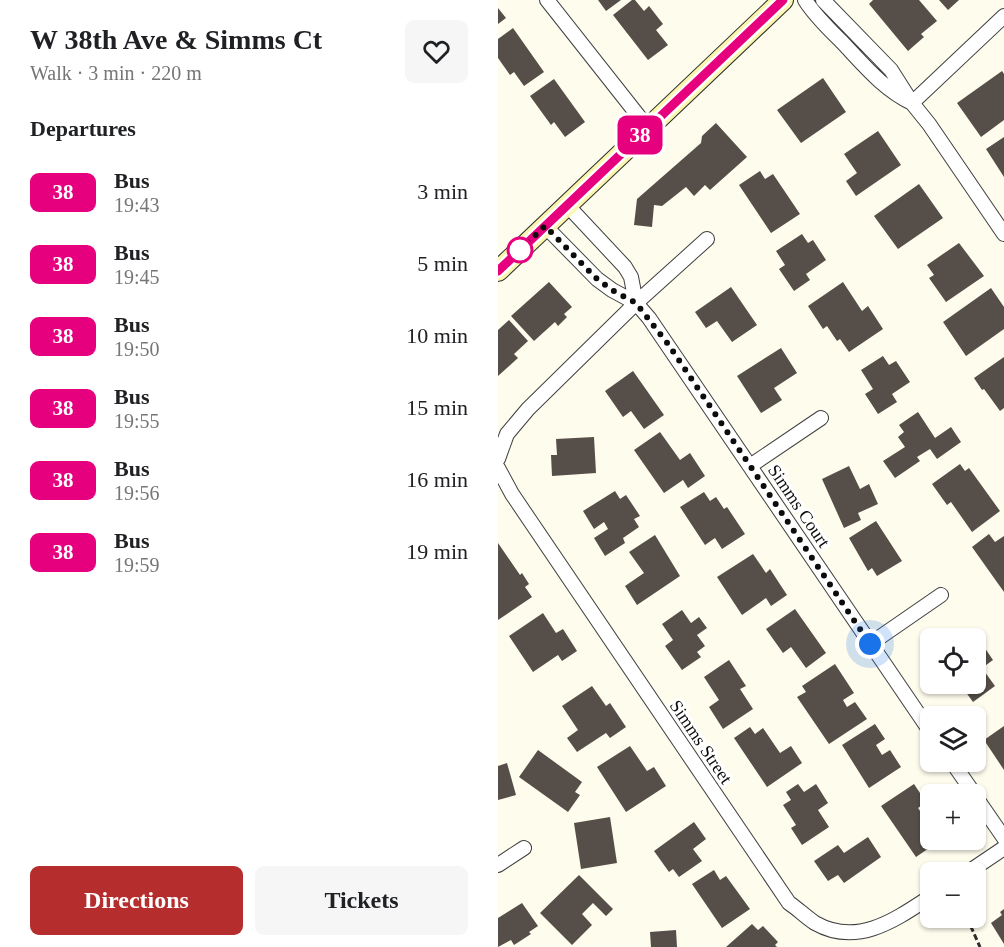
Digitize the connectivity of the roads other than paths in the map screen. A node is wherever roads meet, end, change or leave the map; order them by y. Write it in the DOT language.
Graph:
graph roads {
  1 [pos="547,0"];
  2 [pos="783,0"];
  3 [pos="805,0"];
  4 [pos="823,0"];
  5 [pos="1004,16"];
  6 [pos="912,103"];
  7 [pos="648,128"];
  8 [pos="567,205"];
  9 [pos="545,226"];
  10 [pos="1004,234"];
  11 [pos="707,239"];
  12 [pos="498,271"];
  13 [pos="636,303"];
  14 [pos="821,418"];
  15 [pos="498,459"];
  16 [pos="750,466"];
  17 [pos="498,468"];
  18 [pos="941,595"];
  19 [pos="870,644"];
  20 [pos="920,716"];
  21 [pos="986,811"];
  22 [pos="1004,838"];
  23 [pos="524,848"];
  24 [pos="1004,848"];
  25 [pos="983,862"];
  26 [pos="498,865"];
  27 [pos="920,904"];
  28 [pos="841,932"];
  29 [pos="840,947"];
  1 -- 7 [label="street"];
  2 -- 7 [label="street"];
  3 -- 6 [label="street"];
  4 -- 6 [label="street"];
  5 -- 6 [label="street"];
  6 -- 10 [label="street"];
  7 -- 8 [label="street"];
  8 -- 9 [label="street"];
  8 -- 13 [label="street, Simms Court"];
  9 -- 12 [label="street"];
  9 -- 13 [label="street, Simms Court"];
  11 -- 13 [label="street"];
  13 -- 15 [label="street"];
  13 -- 16 [label="street, Simms Court"];
  14 -- 16 [label="street"];
  16 -- 19 [label="street, Simms Court"];
  17 -- 28 [label="street, Simms Street"];
  18 -- 19 [label="street"];
  19 -- 20 [label="street, Simms Court"];
  21 -- 22 [label="street"];
  23 -- 26 [label="street"];
  24 -- 25 [label="street"];
  27 -- 28 [label="street, Simms Street"];
  28 -- 29 [label="street"];
}
